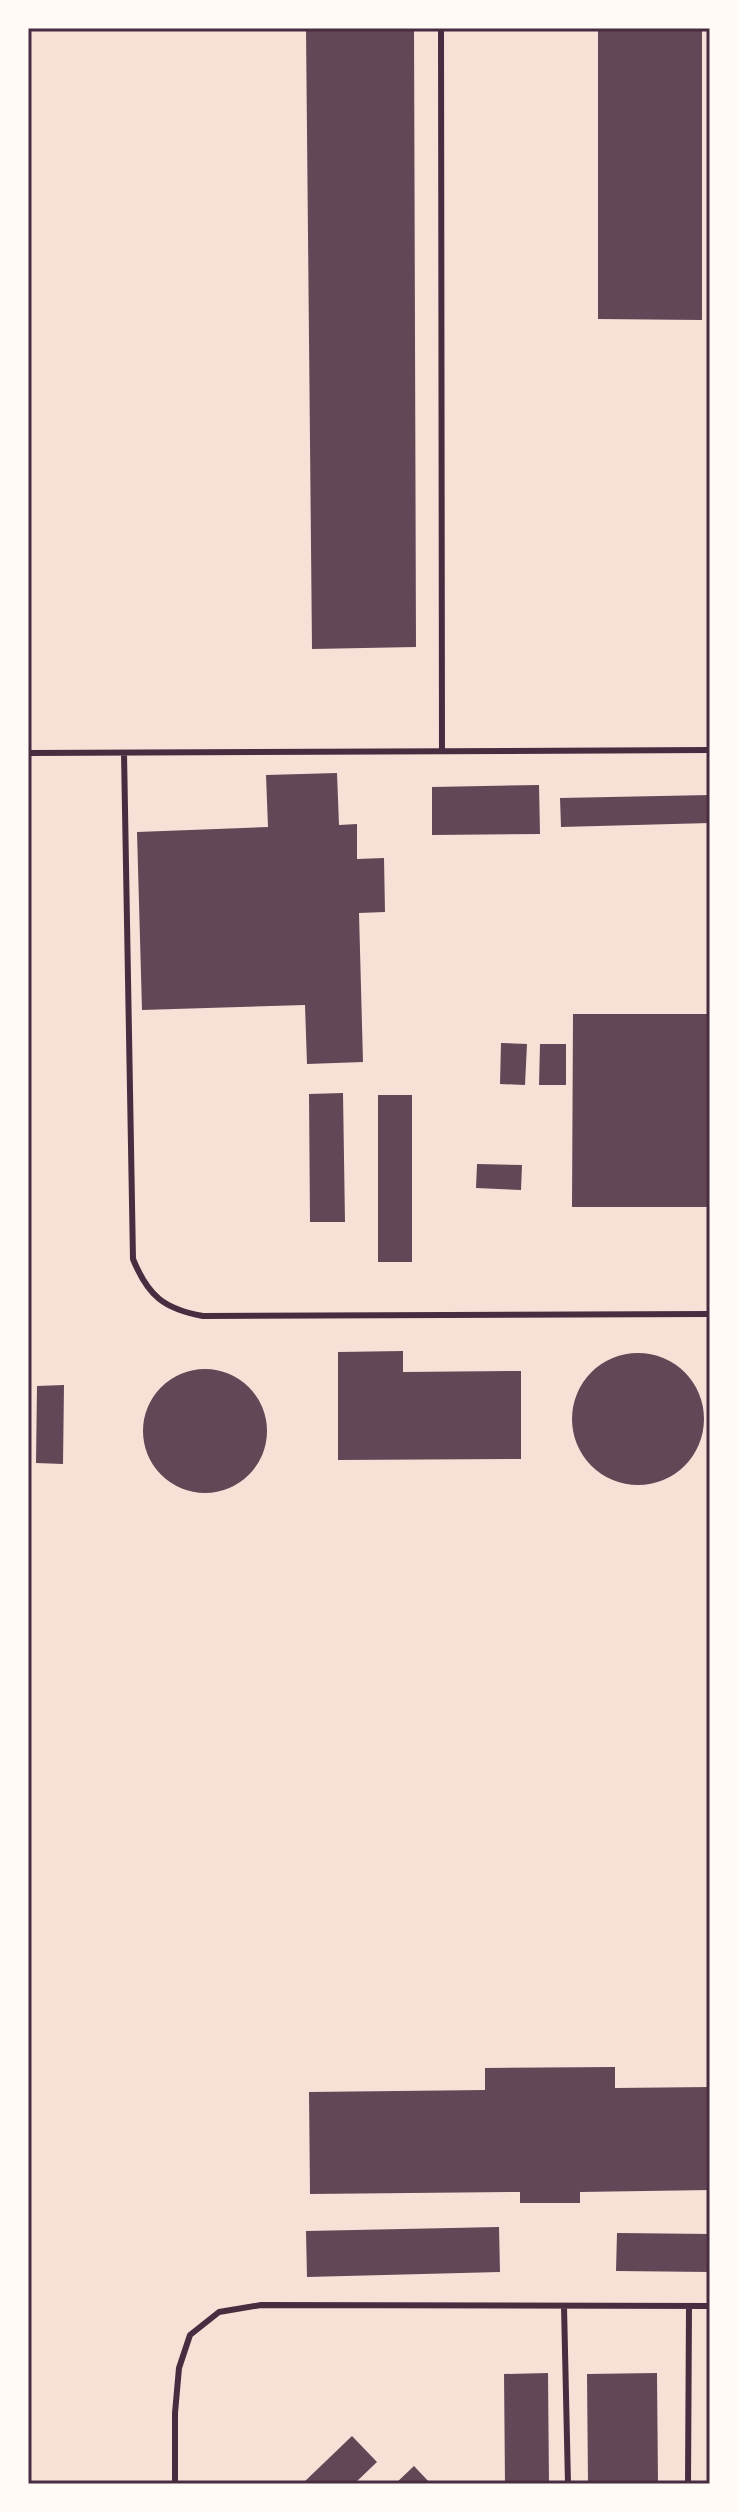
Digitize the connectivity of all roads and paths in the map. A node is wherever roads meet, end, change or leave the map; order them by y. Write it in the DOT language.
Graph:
graph roads {
  1 [pos="441,28"];
  2 [pos="710,750"];
  3 [pos="442,751"];
  4 [pos="28,753"];
  5 [pos="124,753"];
  6 [pos="710,1314"];
  7 [pos="564,2306"];
  8 [pos="689,2306"];
  9 [pos="710,2306"];
  10 [pos="175,2484"];
  11 [pos="568,2484"];
  12 [pos="688,2484"];
  1 -- 3 [label="lane"];
  2 -- 3 [label="lane"];
  3 -- 5 [label="lane"];
  4 -- 5 [label="lane"];
  5 -- 6 [label="lane"];
  7 -- 8 [label="lane"];
  7 -- 10 [label="lane"];
  7 -- 11 [label="lane"];
  8 -- 9 [label="lane"];
  8 -- 12 [label="lane"];
}
